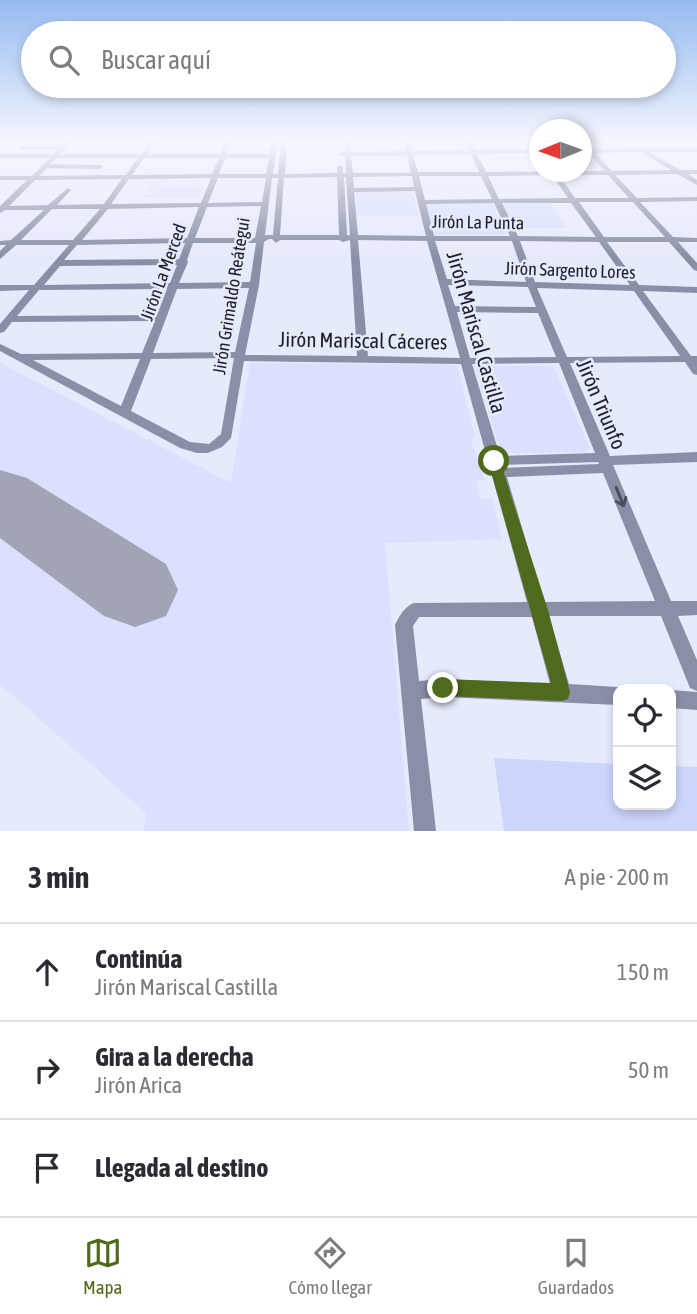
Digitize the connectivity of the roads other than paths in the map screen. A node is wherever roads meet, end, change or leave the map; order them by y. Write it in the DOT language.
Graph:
graph roads {
  1 [pos="29,181"];
  2 [pos="126,181"];
  3 [pos="214,181"];
  4 [pos="267,181"];
  5 [pos="281,181"];
  6 [pos="344,181"];
  7 [pos="347,181"];
  8 [pos="417,181"];
  9 [pos="488,181"];
  10 [pos="617,181"];
  11 [pos="561,182"];
  12 [pos="68,190"];
  13 [pos="351,190"];
  14 [pos="419,195"];
  15 [pos="697,199"];
  16 [pos="575,200"];
  17 [pos="636,200"];
  18 [pos="498,201"];
  19 [pos="264,204"];
  20 [pos="204,205"];
  21 [pos="106,206"];
  22 [pos="51,207"];
  23 [pos="1,209"];
  24 [pos="430,237"];
  25 [pos="259,238"];
  26 [pos="343,238"];
  27 [pos="356,238"];
  28 [pos="515,238"];
  29 [pos="277,239"];
  30 [pos="604,239"];
  31 [pos="673,239"];
  32 [pos="191,240"];
  33 [pos="697,240"];
  34 [pos="74,242"];
  35 [pos="0,243"];
  36 [pos="13,243"];
  37 [pos="0,256"];
  38 [pos="184,262"];
  39 [pos="56,263"];
  40 [pos="697,268"];
  41 [pos="442,282"];
  42 [pos="531,284"];
  43 [pos="254,285"];
  44 [pos="0,288"];
  45 [pos="34,288"];
  46 [pos="174,288"];
  47 [pos="639,289"];
  48 [pos="697,290"];
  49 [pos="451,309"];
  50 [pos="542,310"];
  51 [pos="162,318"];
  52 [pos="10,319"];
  53 [pos="0,330"];
  54 [pos="0,347"];
  55 [pos="149,356"];
  56 [pos="239,356"];
  57 [pos="17,357"];
  58 [pos="363,358"];
  59 [pos="692,359"];
  60 [pos="563,360"];
  61 [pos="466,361"];
  62 [pos="697,372"];
  63 [pos="125,412"];
  64 [pos="697,457"];
  65 [pos="606,462"];
  66 [pos="496,467"];
  67 [pos="666,608"];
  68 [pos="697,608"];
  69 [pos="540,610"];
  70 [pos="697,682"];
  71 [pos="411,691"];
  72 [pos="562,692"];
  73 [pos="613,696"];
  74 [pos="676,699"];
  75 [pos="697,701"];
  76 [pos="425,831"];
  1 -- 23 [label="street"];
  2 -- 21 [label="street"];
  3 -- 20 [label="street, Jirón La Merced"];
  4 -- 19 [label="street, Jirón Grimaldo Reátegui"];
  5 -- 29 [label="street, Jirón Grimaldo Reátegui"];
  6 -- 26 [label="street"];
  7 -- 13 [label="street"];
  8 -- 14 [label="street, Jirón Mariscal Castilla"];
  9 -- 18 [label="street, Jirón Triunfo"];
  10 -- 17 [label="street"];
  11 -- 16 [label="street"];
  12 -- 22 [label="street"];
  13 -- 14 [label="street"];
  13 -- 27 [label="street"];
  14 -- 18 [label="street"];
  14 -- 24 [label="street, Jirón Mariscal Castilla"];
  15 -- 17 [label="street"];
  16 -- 17 [label="street"];
  16 -- 18 [label="street"];
  16 -- 30 [label="street"];
  17 -- 31 [label="street"];
  18 -- 28 [label="street, Jirón Triunfo"];
  19 -- 20 [label="street"];
  19 -- 25 [label="street, Jirón Grimaldo Reátegui"];
  20 -- 21 [label="street"];
  20 -- 32 [label="street, Jirón La Merced"];
  21 -- 22 [label="street"];
  21 -- 34 [label="street"];
  22 -- 23 [label="street"];
  22 -- 36 [label="street"];
  24 -- 27 [label="street, Jirón La Punta"];
  24 -- 28 [label="street, Jirón La Punta"];
  24 -- 41 [label="street, Jirón Mariscal Castilla"];
  25 -- 29 [label="street, Jirón La Punta"];
  25 -- 32 [label="street"];
  25 -- 43 [label="street, Jirón Grimaldo Reátegui"];
  26 -- 27 [label="street, Jirón La Punta"];
  26 -- 29 [label="street, Jirón La Punta"];
  27 -- 58 [label="street"];
  28 -- 30 [label="street, Jirón La Punta"];
  28 -- 42 [label="street, Jirón Triunfo"];
  30 -- 31 [label="street, Jirón La Punta"];
  30 -- 47 [label="street"];
  31 -- 33 [label="street, Jirón La Punta"];
  31 -- 40 [label="street"];
  32 -- 34 [label="street"];
  32 -- 38 [label="street, Jirón La Merced"];
  34 -- 36 [label="street"];
  34 -- 39 [label="street"];
  35 -- 36 [label="street"];
  36 -- 37 [label="street"];
  38 -- 39 [label="street"];
  38 -- 46 [label="street, Jirón La Merced"];
  39 -- 45 [label="street"];
  41 -- 42 [label="street, Jirón Sargento Lores"];
  41 -- 49 [label="street, Jirón Mariscal Castilla"];
  42 -- 47 [label="street, Jirón Sargento Lores"];
  42 -- 50 [label="street, Jirón Triunfo"];
  43 -- 46 [label="street"];
  43 -- 56 [label="street, Jirón Grimaldo Reátegui"];
  44 -- 45 [label="street"];
  45 -- 46 [label="street"];
  45 -- 52 [label="street"];
  46 -- 51 [label="street, Jirón La Merced"];
  47 -- 48 [label="street, Jirón Sargento Lores"];
  47 -- 59 [label="street"];
  49 -- 50 [label="street"];
  49 -- 61 [label="street, Jirón Mariscal Castilla"];
  50 -- 60 [label="street, Jirón Triunfo"];
  51 -- 52 [label="street"];
  51 -- 55 [label="street, Jirón La Merced"];
  52 -- 53 [label="street"];
  54 -- 57 [label="street"];
  55 -- 56 [label="street, Jirón Mariscal Cáceres"];
  55 -- 57 [label="street, Jirón Mariscal Cáceres"];
  55 -- 63 [label="street, Jirón La Merced"];
  56 -- 58 [label="street, Jirón Mariscal Cáceres"];
  56 -- 63 [label="street, Jirón Grimaldo Reátegui"];
  57 -- 63 [label="street"];
  58 -- 61 [label="street, Jirón Mariscal Cáceres"];
  59 -- 60 [label="street, Jirón Mariscal Cáceres"];
  59 -- 62 [label="street"];
  60 -- 61 [label="street, Jirón Mariscal Cáceres"];
  60 -- 65 [label="street, Jirón Triunfo"];
  61 -- 66 [label="street, Jirón Mariscal Castilla"];
  64 -- 65 [label="street"];
  65 -- 66 [label="street"];
  65 -- 67 [label="street, Jirón Triunfo, one-way"];
  66 -- 69 [label="street, Jirón Mariscal Castilla"];
  67 -- 68 [label="street"];
  67 -- 69 [label="street"];
  67 -- 70 [label="street, Jirón Triunfo"];
  69 -- 71 [label="street"];
  69 -- 72 [label="street, Jirón Mariscal Castilla"];
  71 -- 72 [label="street"];
  71 -- 76 [label="street"];
  72 -- 73 [label="street"];
  74 -- 75 [label="street"];
}
